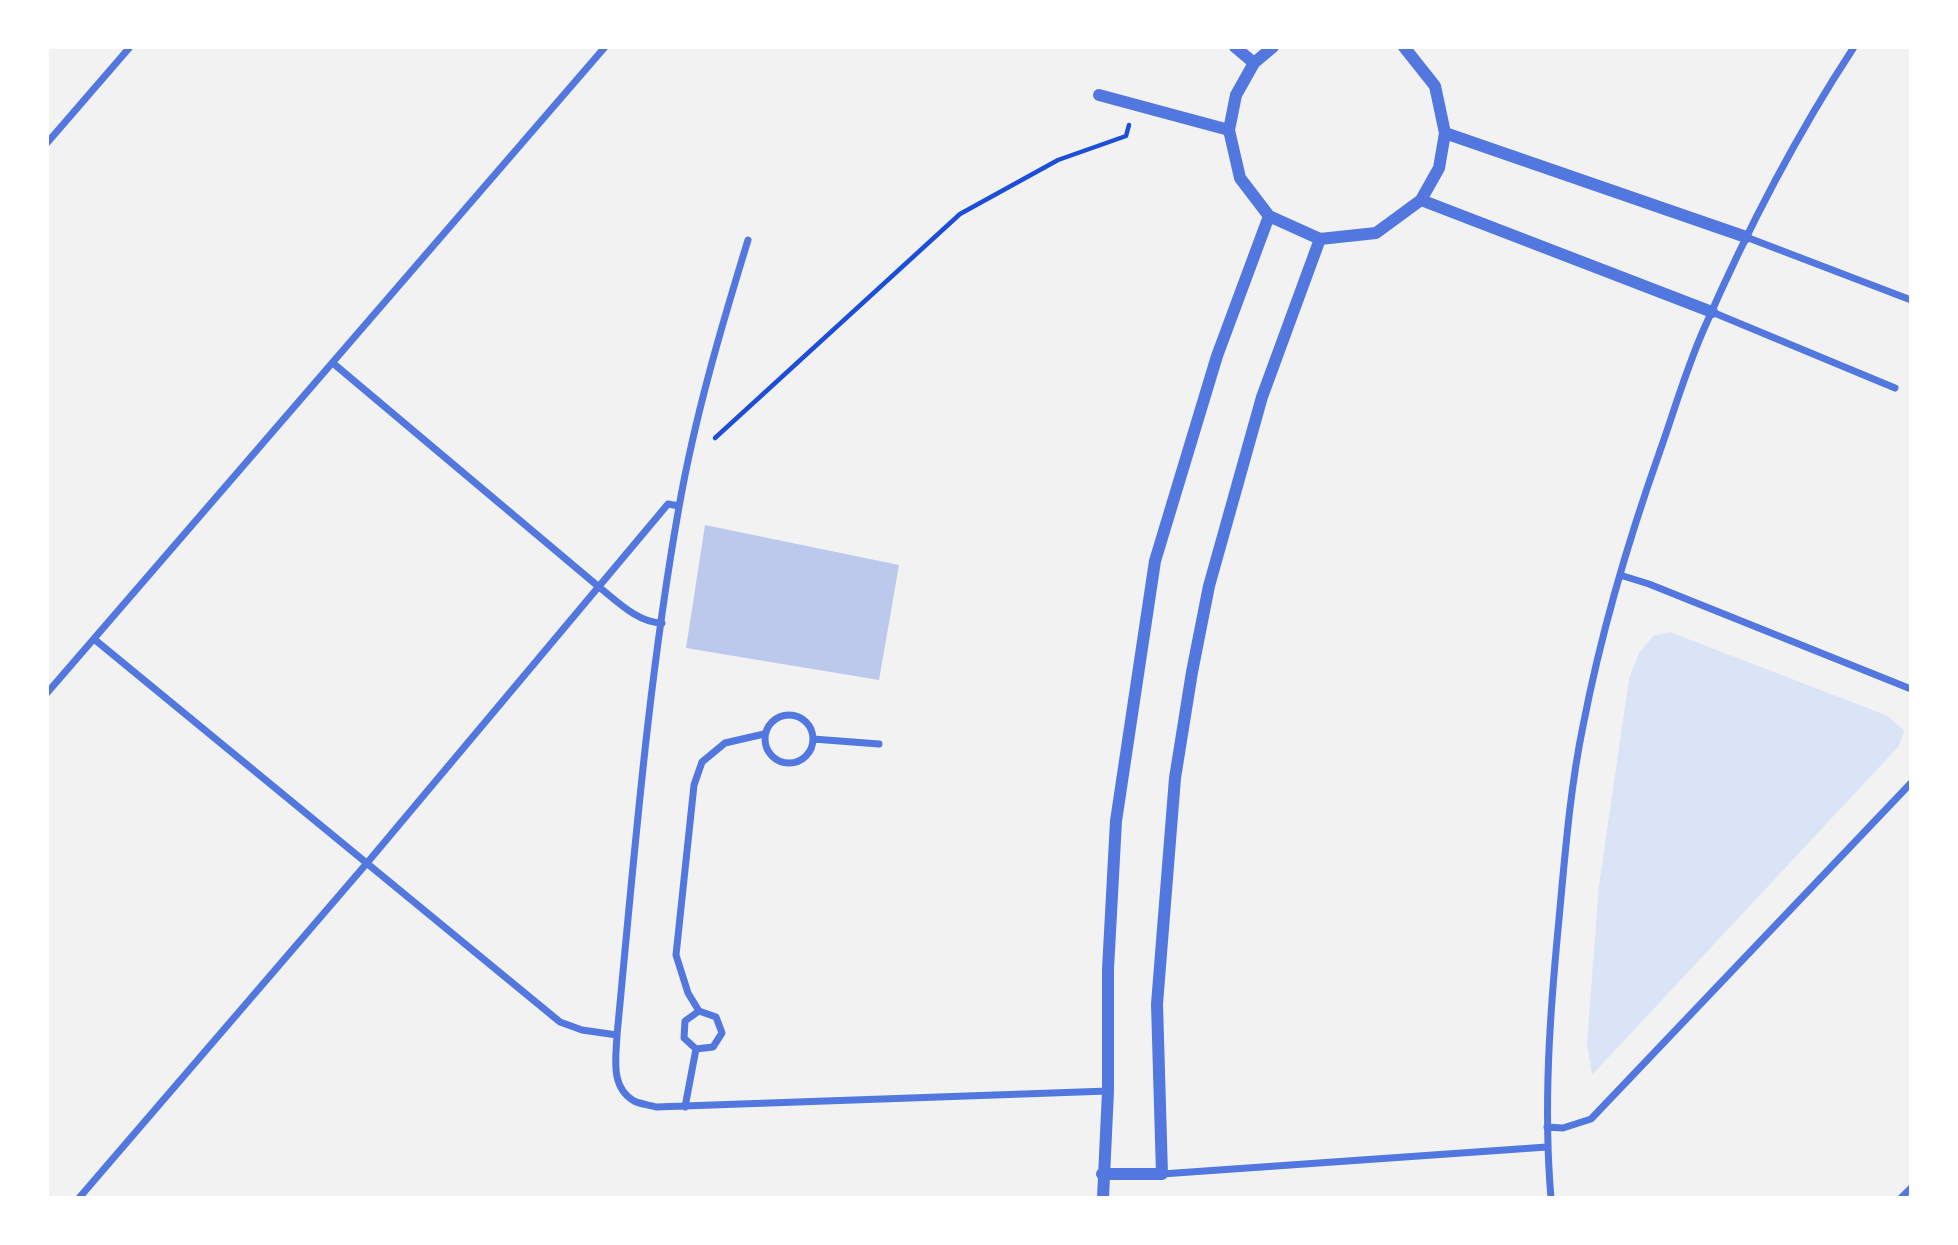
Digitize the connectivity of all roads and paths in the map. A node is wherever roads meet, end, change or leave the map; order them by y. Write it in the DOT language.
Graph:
graph roads {
  1 [pos="130,47"];
  2 [pos="605,47"];
  3 [pos="1235,47"];
  4 [pos="1273,47"];
  5 [pos="1405,47"];
  6 [pos="1854,47"];
  7 [pos="1254,63"];
  8 [pos="1099,95"];
  9 [pos="1133,104"];
  10 [pos="1229,131"];
  11 [pos="1445,133"];
  12 [pos="47,143"];
  13 [pos="1421,200"];
  14 [pos="1269,216"];
  15 [pos="1746,237"];
  16 [pos="1320,239"];
  17 [pos="748,240"];
  18 [pos="1911,300"];
  19 [pos="1712,312"];
  20 [pos="334,364"];
  21 [pos="1895,388"];
  22 [pos="689,462"];
  23 [pos="679,506"];
  24 [pos="1620,575"];
  25 [pos="599,587"];
  26 [pos="662,623"];
  27 [pos="94,639"];
  28 [pos="1911,689"];
  29 [pos="47,693"];
  30 [pos="765,734"];
  31 [pos="813,739"];
  32 [pos="879,744"];
  33 [pos="1911,783"];
  34 [pos="367,863"];
  35 [pos="699,1011"];
  36 [pos="617,1035"];
  37 [pos="696,1049"];
  38 [pos="1108,1091"];
  39 [pos="685,1107"];
  40 [pos="1547,1127"];
  41 [pos="1547,1147"];
  42 [pos="1102,1174"];
  43 [pos="1162,1174"];
  44 [pos="1911,1188"];
  45 [pos="79,1198"];
  46 [pos="1103,1198"];
  47 [pos="1551,1198"];
  48 [pos="1902,1198"];
  1 -- 12 [label="street"];
  2 -- 20 [label="street"];
  3 -- 7 [label="street"];
  4 -- 7 [label="street"];
  5 -- 11 [label="street"];
  6 -- 15 [label="street"];
  7 -- 10 [label="street"];
  8 -- 9 [label="street"];
  9 -- 10 [label="street"];
  9 -- 22 [label="path"];
  10 -- 14 [label="street"];
  11 -- 13 [label="street"];
  11 -- 15 [label="street"];
  13 -- 16 [label="street"];
  13 -- 19 [label="street"];
  14 -- 16 [label="street"];
  14 -- 38 [label="street"];
  15 -- 18 [label="street"];
  15 -- 19 [label="street"];
  16 -- 43 [label="street"];
  17 -- 22 [label="street"];
  19 -- 21 [label="street"];
  19 -- 24 [label="street"];
  20 -- 25 [label="street"];
  20 -- 27 [label="street"];
  22 -- 23 [label="street"];
  23 -- 25 [label="street"];
  23 -- 26 [label="street"];
  24 -- 28 [label="street"];
  24 -- 40 [label="street"];
  25 -- 26 [label="street"];
  25 -- 34 [label="street"];
  26 -- 36 [label="street"];
  27 -- 29 [label="street"];
  27 -- 34 [label="street"];
  30 -- 31 [label="street"];
  30 -- 31 [label="street"];
  30 -- 35 [label="street"];
  31 -- 32 [label="street"];
  33 -- 40 [label="street"];
  34 -- 36 [label="street"];
  34 -- 45 [label="street"];
  35 -- 37 [label="street"];
  35 -- 37 [label="street"];
  36 -- 39 [label="street"];
  37 -- 39 [label="street"];
  38 -- 39 [label="street"];
  38 -- 42 [label="street"];
  40 -- 41 [label="street"];
  41 -- 43 [label="street"];
  41 -- 47 [label="street"];
  42 -- 43 [label="street"];
  42 -- 46 [label="street"];
  44 -- 48 [label="street"];
}
